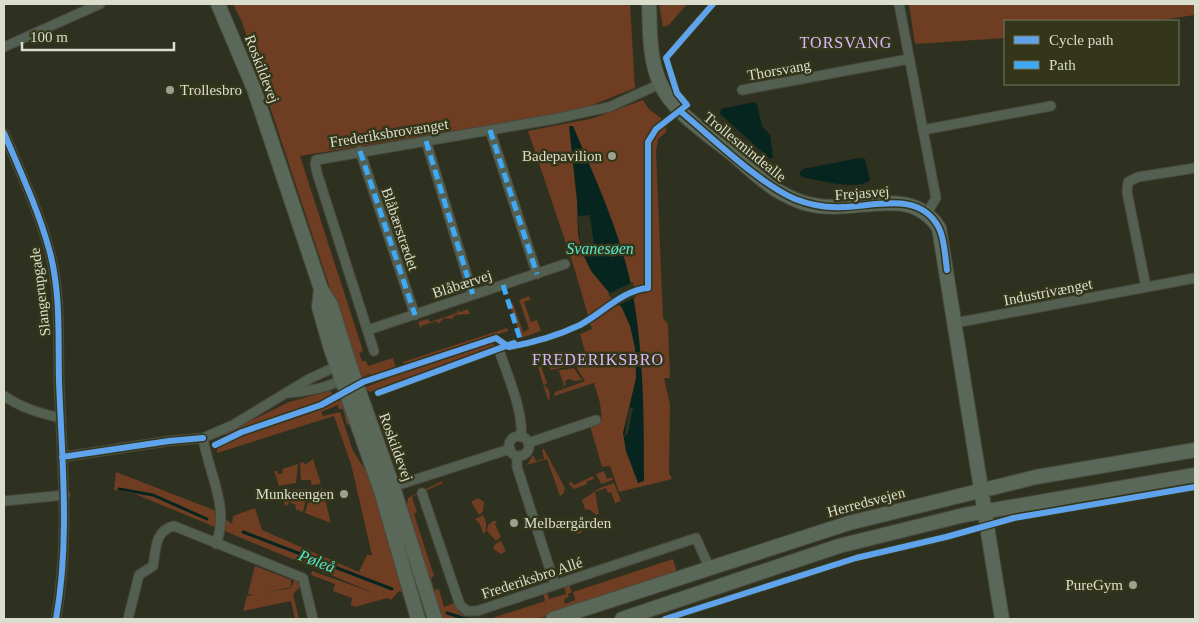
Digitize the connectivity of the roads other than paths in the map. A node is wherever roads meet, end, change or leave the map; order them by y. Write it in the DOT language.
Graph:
graph roads {
  1 [pos="100,4"];
  2 [pos="218,4"];
  3 [pos="649,4"];
  4 [pos="899,4"];
  5 [pos="4,47"];
  6 [pos="910,59"];
  7 [pos="660,84"];
  8 [pos="742,90"];
  9 [pos="1051,106"];
  10 [pos="490,130"];
  11 [pos="924,130"];
  12 [pos="4,133"];
  13 [pos="426,141"];
  14 [pos="360,151"];
  15 [pos="1195,168"];
  16 [pos="796,199"];
  17 [pos="927,212"];
  18 [pos="565,264"];
  19 [pos="537,274"];
  20 [pos="1195,278"];
  21 [pos="1146,287"];
  22 [pos="473,295"];
  23 [pos="415,315"];
  24 [pos="956,323"];
  25 [pos="368,330"];
  26 [pos="499,350"];
  27 [pos="374,351"];
  28 [pos="344,368"];
  29 [pos="342,380"];
  30 [pos="288,393"];
  31 [pos="4,396"];
  32 [pos="61,418"];
  33 [pos="596,420"];
  34 [pos="521,436"];
  35 [pos="203,438"];
  36 [pos="528,443"];
  37 [pos="510,449"];
  38 [pos="1195,450"];
  39 [pos="517,456"];
  40 [pos="62,457"];
  41 [pos="1195,475"];
  42 [pos="387,489"];
  43 [pos="981,489"];
  44 [pos="422,493"];
  45 [pos="65,495"];
  46 [pos="4,502"];
  47 [pos="986,511"];
  48 [pos="216,544"];
  49 [pos="709,567"];
  50 [pos="555,585"];
  51 [pos="56,619"];
  52 [pos="128,619"];
  53 [pos="313,619"];
  54 [pos="418,619"];
  55 [pos="435,619"];
  56 [pos="554,619"];
  57 [pos="622,619"];
  58 [pos="1002,619"];
  1 -- 5 [label="street"];
  2 -- 28 [label="street, Roskildevej"];
  3 -- 7 [label="street, Trollesmindealle"];
  4 -- 6 [label="street"];
  6 -- 8 [label="street, Thorsvang"];
  6 -- 11 [label="street"];
  7 -- 10 [label="street, Frederiksbrovænget"];
  7 -- 16 [label="street, Trollesmindealle"];
  9 -- 11 [label="street"];
  10 -- 13 [label="street, Frederiksbrovænget"];
  10 -- 19 [label="street"];
  11 -- 17 [label="street"];
  12 -- 32 [label="street, Slangerupgade"];
  13 -- 14 [label="street, Frederiksbrovænget"];
  13 -- 22 [label="street"];
  14 -- 23 [label="street, Blåbærstrædet"];
  14 -- 25 [label="street, Frederiksbrovænget"];
  15 -- 21 [label="street"];
  16 -- 17 [label="street, Frejasvej"];
  17 -- 24 [label="street"];
  18 -- 19 [label="street, Blåbærvej"];
  19 -- 22 [label="street, Blåbærvej"];
  20 -- 21 [label="street, Industrivænget"];
  21 -- 24 [label="street, Industrivænget"];
  22 -- 23 [label="street, Blåbærvej"];
  23 -- 25 [label="street, Blåbærvej"];
  24 -- 43 [label="street"];
  25 -- 27 [label="street, Frederiksbrovænget"];
  26 -- 34 [label="street"];
  28 -- 29 [label="street, Roskildevej"];
  28 -- 30 [label="street"];
  28 -- 42 [label="street, Roskildevej"];
  29 -- 30 [label="street"];
  29 -- 42 [label="street, Roskildevej"];
  30 -- 35 [label="street"];
  31 -- 32 [label="street"];
  32 -- 40 [label="street, Slangerupgade"];
  33 -- 36 [label="street"];
  34 -- 36 [label="street"];
  34 -- 37 [label="street"];
  35 -- 40 [label="street"];
  35 -- 48 [label="street"];
  36 -- 39 [label="street"];
  37 -- 39 [label="street"];
  37 -- 42 [label="street"];
  38 -- 43 [label="street, Herredsvejen"];
  39 -- 50 [label="street"];
  40 -- 45 [label="street, Slangerupgade"];
  41 -- 47 [label="street"];
  42 -- 54 [label="street, Roskildevej"];
  42 -- 55 [label="street, Roskildevej"];
  43 -- 47 [label="street"];
  43 -- 49 [label="street, Herredsvejen"];
  44 -- 50 [label="street, Frederiksbro Allé"];
  45 -- 46 [label="street"];
  45 -- 51 [label="street, Slangerupgade"];
  47 -- 57 [label="street"];
  47 -- 58 [label="street"];
  48 -- 52 [label="street"];
  48 -- 53 [label="street"];
  49 -- 50 [label="street, Frederiksbro Allé"];
  49 -- 56 [label="street, Herredsvejen"];
}
